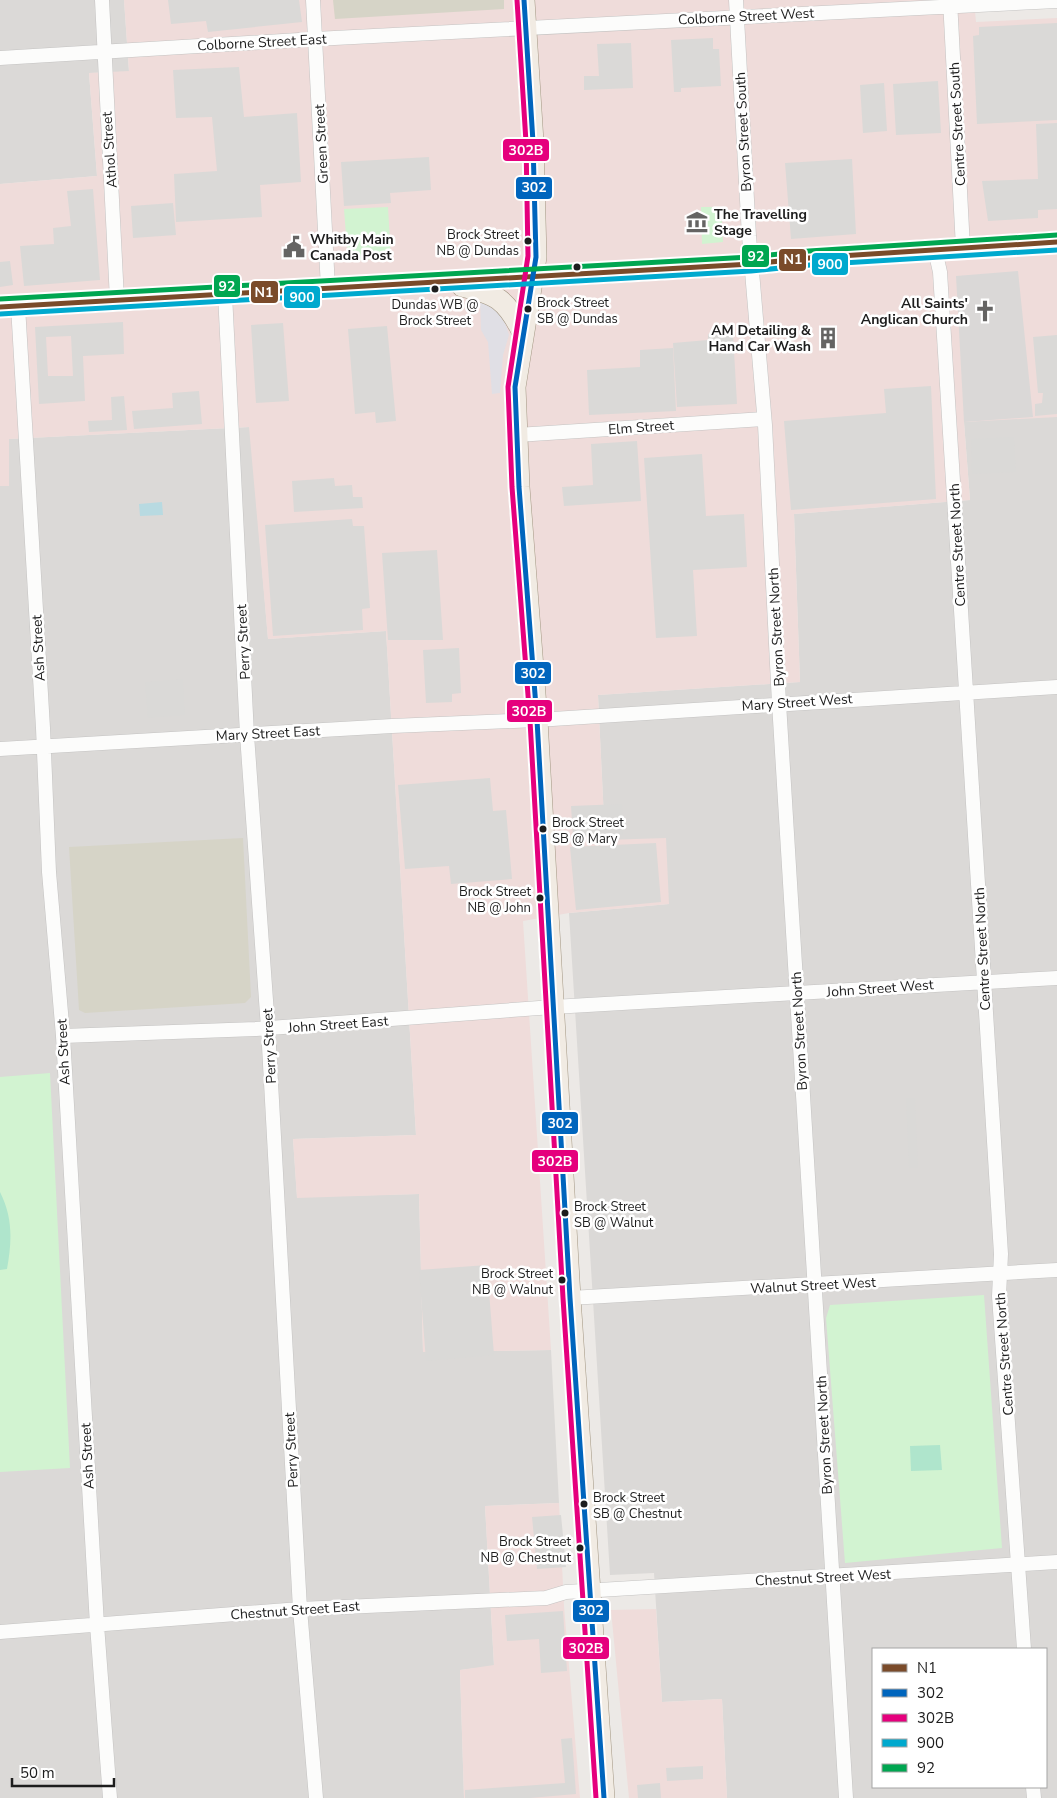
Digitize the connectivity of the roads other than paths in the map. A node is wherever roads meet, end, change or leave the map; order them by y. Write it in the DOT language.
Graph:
graph roads {
  1 [pos="102,0"];
  2 [pos="313,0"];
  3 [pos="524,0"];
  4 [pos="736,0"];
  5 [pos="1057,1"];
  6 [pos="950,2"];
  7 [pos="738,17"];
  8 [pos="525,29"];
  9 [pos="316,39"];
  10 [pos="103,52"];
  11 [pos="0,58"];
  12 [pos="1057,242"];
  13 [pos="964,248"];
  14 [pos="935,250"];
  15 [pos="751,264"];
  16 [pos="535,277"];
  17 [pos="446,282"];
  18 [pos="328,288"];
  19 [pos="225,294"];
  20 [pos="117,300"];
  21 [pos="9,306"];
  22 [pos="522,330"];
  23 [pos="764,419"];
  24 [pos="517,435"];
  25 [pos="1057,687"];
  26 [pos="965,692"];
  27 [pos="780,703"];
  28 [pos="536,720"];
  29 [pos="247,734"];
  30 [pos="44,746"];
  31 [pos="0,749"];
  32 [pos="1057,978"];
  33 [pos="984,982"];
  34 [pos="797,992"];
  35 [pos="553,1007"];
  36 [pos="268,1028"];
  37 [pos="63,1036"];
  38 [pos="1057,1270"];
  39 [pos="1000,1273"];
  40 [pos="815,1284"];
  41 [pos="570,1298"];
  42 [pos="1057,1562"];
  43 [pos="1018,1565"];
  44 [pos="832,1576"];
  45 [pos="589,1590"];
  46 [pos="300,1609"];
  47 [pos="97,1625"];
  48 [pos="0,1632"];
  49 [pos="1024,1648"];
  50 [pos="110,1798"];
  51 [pos="316,1798"];
  52 [pos="604,1798"];
  53 [pos="846,1798"];
  1 -- 10 [label="street, Athol Street"];
  2 -- 9 [label="street, Green Street"];
  3 -- 8 [label="main road"];
  4 -- 7 [label="street, Byron Street South"];
  5 -- 6 [label="street, Colborne Street West"];
  6 -- 7 [label="street, Colborne Street West"];
  6 -- 13 [label="street, Centre Street South"];
  7 -- 8 [label="street, Colborne Street West"];
  7 -- 15 [label="street, Byron Street South"];
  8 -- 9 [label="street, Colborne Street East"];
  8 -- 16 [label="main road"];
  9 -- 10 [label="street, Colborne Street East"];
  9 -- 18 [label="street, Green Street"];
  10 -- 11 [label="street, Colborne Street East"];
  10 -- 20 [label="street, Athol Street"];
  12 -- 13 [label="main road"];
  13 -- 14 [label="main road"];
  14 -- 15 [label="main road"];
  14 -- 26 [label="street, Centre Street North"];
  15 -- 16 [label="main road"];
  15 -- 23 [label="street, Byron Street North"];
  16 -- 17 [label="main road"];
  16 -- 22 [label="main road"];
  17 -- 18 [label="main road"];
  17 -- 22 [label="main road"];
  18 -- 19 [label="main road"];
  19 -- 20 [label="main road"];
  19 -- 29 [label="street, Perry Street"];
  20 -- 21 [label="main road"];
  21 -- 30 [label="street, Ash Street"];
  22 -- 24 [label="main road"];
  23 -- 24 [label="street, Elm Street"];
  23 -- 27 [label="street, Byron Street North"];
  24 -- 28 [label="main road"];
  25 -- 26 [label="street, Mary Street West"];
  26 -- 27 [label="street, Mary Street West"];
  26 -- 33 [label="street, Centre Street North"];
  27 -- 28 [label="street, Mary Street West"];
  27 -- 34 [label="street, Byron Street North"];
  28 -- 29 [label="street, Mary Street East"];
  28 -- 35 [label="main road"];
  29 -- 30 [label="street, Mary Street East"];
  29 -- 36 [label="street, Perry Street"];
  30 -- 31 [label="street, Mary Street East"];
  30 -- 37 [label="street, Ash Street"];
  32 -- 33 [label="street, John Street West"];
  33 -- 34 [label="street, John Street West"];
  33 -- 39 [label="street, Centre Street North"];
  34 -- 35 [label="street, John Street West"];
  34 -- 40 [label="street, Byron Street North"];
  35 -- 36 [label="street, John Street East"];
  35 -- 41 [label="main road"];
  36 -- 37 [label="street, John Street East"];
  36 -- 46 [label="street, Perry Street"];
  37 -- 47 [label="street, Ash Street"];
  38 -- 39 [label="street, Walnut Street West"];
  39 -- 40 [label="street, Walnut Street West"];
  39 -- 43 [label="street, Centre Street North"];
  40 -- 41 [label="street, Walnut Street West"];
  40 -- 44 [label="street, Byron Street North"];
  41 -- 45 [label="main road"];
  42 -- 43 [label="street, Chestnut Street West"];
  43 -- 44 [label="street, Chestnut Street West"];
  43 -- 49 [label="street, Centre Street North"];
  44 -- 45 [label="street, Chestnut Street West"];
  44 -- 53 [label="street, Byron Street North"];
  45 -- 46 [label="street, Chestnut Street East"];
  45 -- 52 [label="main road"];
  46 -- 47 [label="street, Chestnut Street East"];
  46 -- 51 [label="street, Perry Street"];
  47 -- 48 [label="street, Chestnut Street East"];
  47 -- 50 [label="street, Ash Street"];
}
